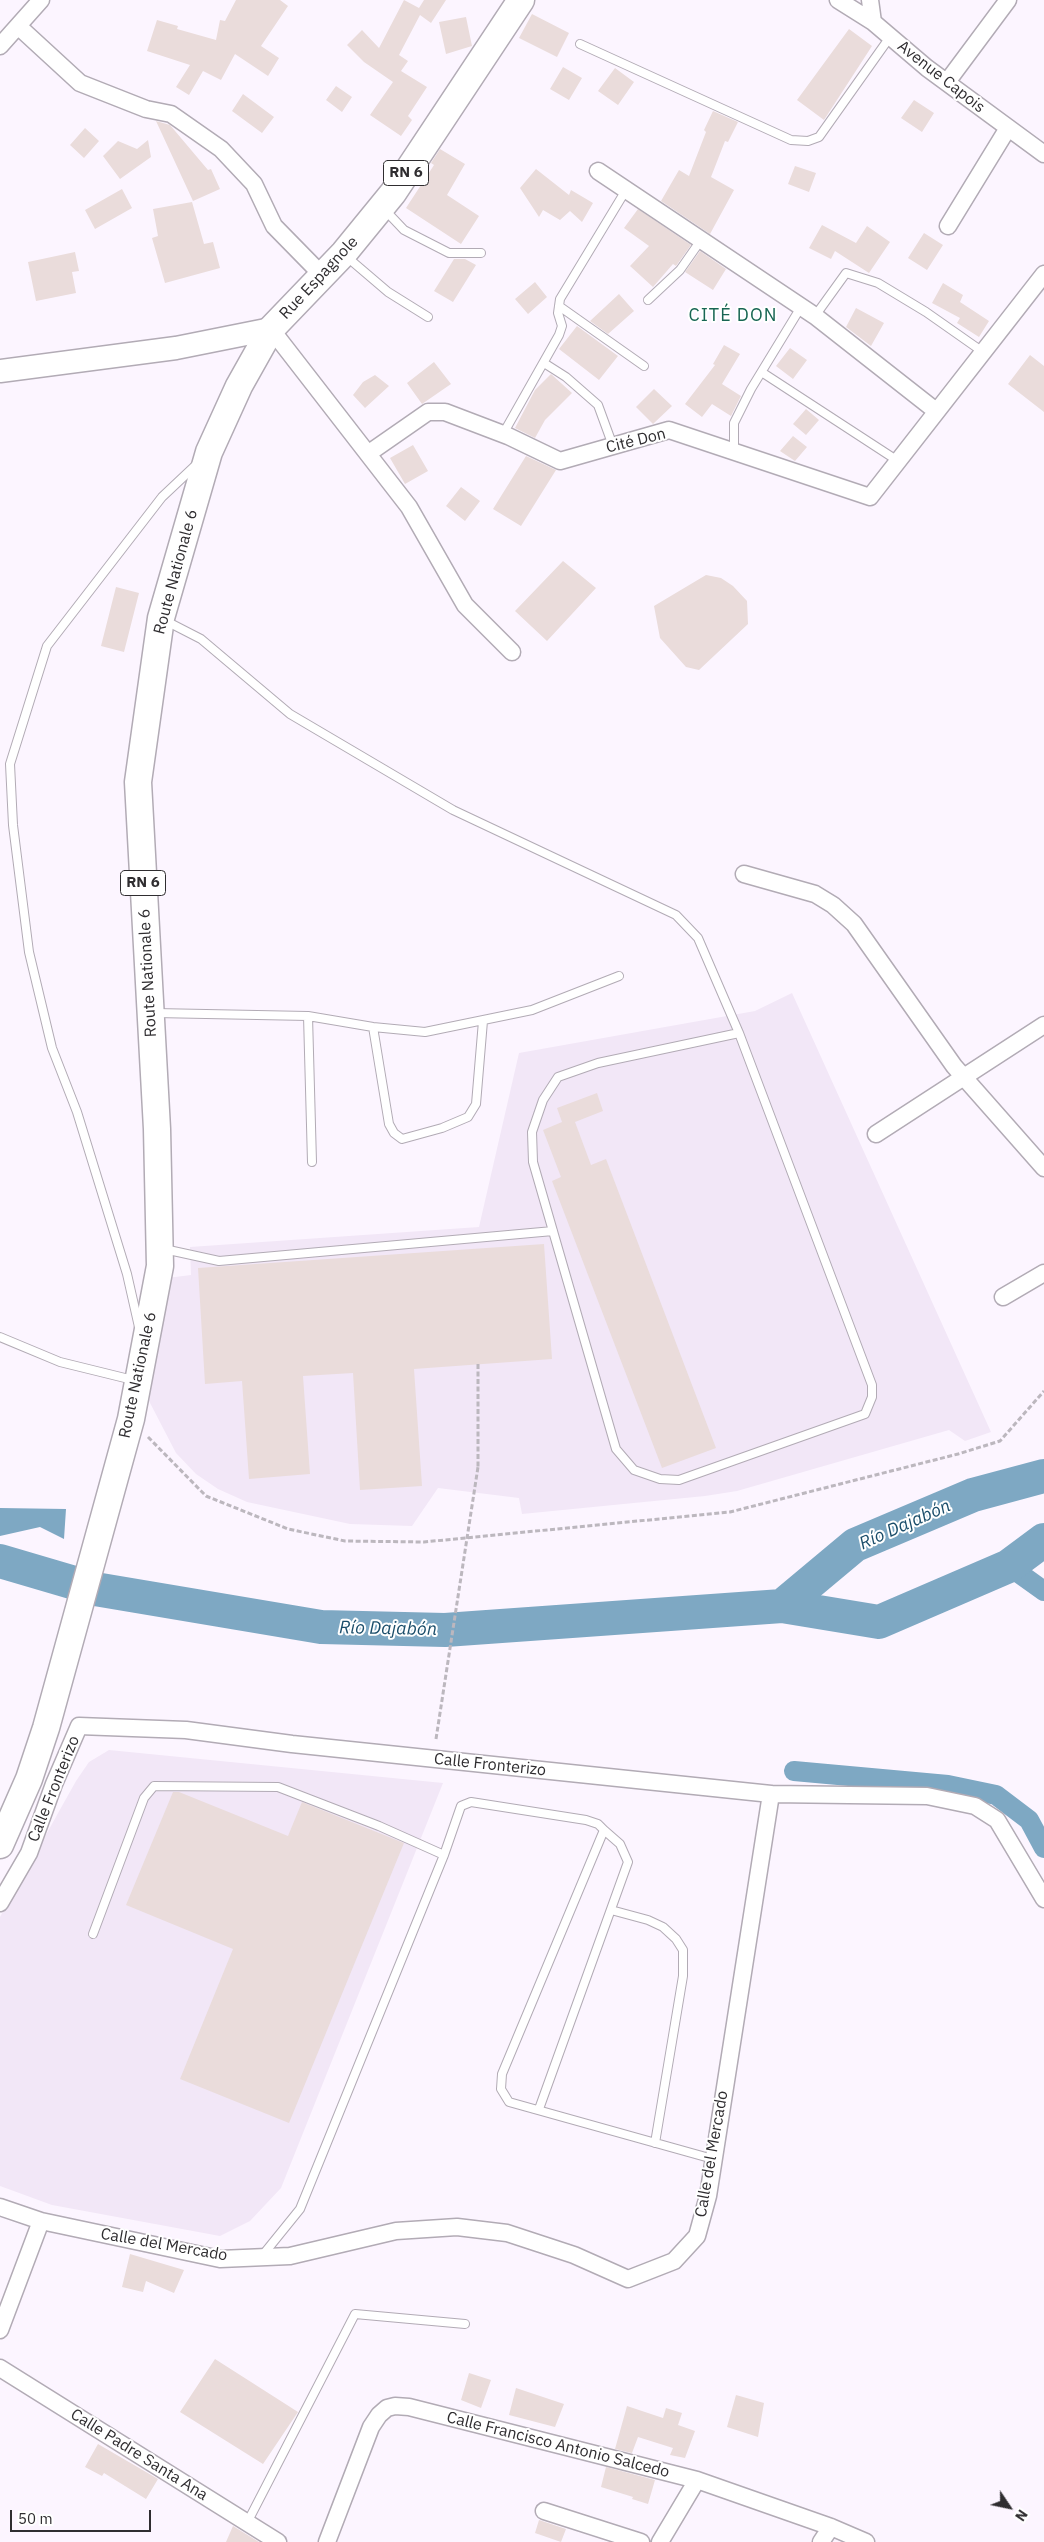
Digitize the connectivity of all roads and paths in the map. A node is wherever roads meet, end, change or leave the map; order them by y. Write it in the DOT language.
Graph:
graph roads {
  1 [pos="41,0"];
  2 [pos="521,0"];
  3 [pos="838,0"];
  4 [pos="870,0"];
  5 [pos="1008,0"];
  6 [pos="872,22"];
  7 [pos="18,26"];
  8 [pos="890,37"];
  9 [pos="580,44"];
  10 [pos="0,46"];
  11 [pos="947,82"];
  12 [pos="1008,128"];
  13 [pos="1044,154"];
  14 [pos="598,171"];
  15 [pos="626,190"];
  16 [pos="381,207"];
  17 [pos="948,226"];
  18 [pos="702,240"];
  19 [pos="344,253"];
  20 [pos="481,253"];
  21 [pos="1044,274"];
  22 [pos="323,276"];
  23 [pos="648,300"];
  24 [pos="559,306"];
  25 [pos="808,312"];
  26 [pos="428,317"];
  27 [pos="271,329"];
  28 [pos="983,352"];
  29 [pos="544,363"];
  30 [pos="644,366"];
  31 [pos="0,371"];
  32 [pos="763,373"];
  33 [pos="936,411"];
  34 [pos="503,434"];
  35 [pos="613,446"];
  36 [pos="209,452"];
  37 [pos="734,452"];
  38 [pos="369,453"];
  39 [pos="898,460"];
  40 [pos="161,618"];
  41 [pos="512,652"];
  42 [pos="744,874"];
  43 [pos="619,976"];
  44 [pos="150,1012"];
  45 [pos="308,1016"];
  46 [pos="483,1021"];
  47 [pos="1044,1025"];
  48 [pos="373,1027"];
  49 [pos="739,1033"];
  50 [pos="964,1077"];
  51 [pos="876,1134"];
  52 [pos="312,1162"];
  53 [pos="1044,1168"];
  54 [pos="553,1230"];
  55 [pos="160,1248"];
  56 [pos="1044,1273"];
  57 [pos="1003,1297"];
  58 [pos="0,1337"];
  59 [pos="143,1348"];
  60 [pos="478,1364"];
  61 [pos="138,1382"];
  62 [pos="1044,1391"];
  63 [pos="131,1419"];
  64 [pos="436,1739"];
  65 [pos="771,1794"];
  66 [pos="604,1830"];
  67 [pos="0,1845"];
  68 [pos="444,1855"];
  69 [pos="1044,1900"];
  70 [pos="0,1903"];
  71 [pos="611,1910"];
  72 [pos="94,1934"];
  73 [pos="539,2109"];
  74 [pos="655,2143"];
  75 [pos="713,2159"];
  76 [pos="0,2207"];
  77 [pos="41,2222"];
  78 [pos="260,2257"];
  79 [pos="465,2324"];
  80 [pos="0,2330"];
  81 [pos="0,2368"];
  82 [pos="697,2480"];
  83 [pos="544,2511"];
  84 [pos="247,2523"];
  85 [pos="831,2527"];
  86 [pos="278,2542"];
  87 [pos="327,2542"];
  88 [pos="641,2542"];
  89 [pos="660,2542"];
  90 [pos="821,2542"];
  91 [pos="866,2542"];
  1 -- 7 [label="street"];
  2 -- 16 [label="main road, Rue Espagnole / RN 6"];
  3 -- 6 [label="street, Avenue Capois"];
  4 -- 6 [label="street"];
  5 -- 11 [label="street"];
  6 -- 8 [label="street, Avenue Capois"];
  7 -- 10 [label="street"];
  7 -- 22 [label="street"];
  8 -- 9 [label="lane"];
  8 -- 11 [label="street, Avenue Capois"];
  11 -- 12 [label="street, Avenue Capois"];
  12 -- 13 [label="street, Avenue Capois"];
  12 -- 17 [label="street"];
  14 -- 15 [label="street"];
  15 -- 18 [label="street"];
  15 -- 24 [label="lane"];
  16 -- 19 [label="main road, Rue Espagnole / RN 6"];
  16 -- 20 [label="lane"];
  18 -- 23 [label="lane"];
  18 -- 25 [label="street"];
  19 -- 22 [label="main road, Rue Espagnole / RN 6"];
  19 -- 26 [label="lane"];
  21 -- 28 [label="street, Cité Don"];
  22 -- 27 [label="main road, Rue Espagnole / RN 6"];
  24 -- 29 [label="lane"];
  24 -- 30 [label="lane"];
  25 -- 28 [label="lane"];
  25 -- 32 [label="lane"];
  25 -- 33 [label="street"];
  27 -- 31 [label="street, Rue Espagnole"];
  27 -- 36 [label="main road, Route Nationale 6 / RN 6"];
  27 -- 38 [label="street"];
  28 -- 33 [label="street, Cité Don"];
  29 -- 34 [label="lane"];
  29 -- 35 [label="lane"];
  32 -- 37 [label="lane"];
  32 -- 39 [label="lane"];
  33 -- 39 [label="street, Cité Don"];
  34 -- 35 [label="street, Cité Don"];
  34 -- 38 [label="street, Cité Don"];
  35 -- 37 [label="street, Cité Don"];
  36 -- 40 [label="main road, Route Nationale 6 / RN 6"];
  36 -- 59 [label="lane"];
  37 -- 39 [label="street, Cité Don"];
  38 -- 41 [label="street"];
  40 -- 44 [label="main road, Route Nationale 6 / RN 6"];
  40 -- 49 [label="lane"];
  42 -- 50 [label="street"];
  43 -- 46 [label="lane"];
  44 -- 45 [label="lane"];
  44 -- 55 [label="main road, Route Nationale 6 / RN 6"];
  45 -- 48 [label="lane"];
  45 -- 52 [label="lane"];
  46 -- 48 [label="lane"];
  46 -- 48 [label="lane"];
  47 -- 50 [label="street"];
  49 -- 54 [label="lane"];
  49 -- 54 [label="lane"];
  50 -- 51 [label="street"];
  50 -- 53 [label="street"];
  54 -- 55 [label="lane"];
  55 -- 59 [label="main road, Route Nationale 6 / RN 6"];
  56 -- 57 [label="street"];
  58 -- 61 [label="lane"];
  59 -- 61 [label="main road, Route Nationale 6 / RN 6"];
  60 -- 64 [label="path, bridge"];
  61 -- 63 [label="main road, Route Nationale 6 / RN 6"];
  62 -- 63 [label="path"];
  63 -- 67 [label="main road, Route Nationale 6 / RN 6"];
  65 -- 69 [label="street, Calle Fronterizo"];
  65 -- 70 [label="street, Calle Fronterizo"];
  65 -- 75 [label="street, Calle del Mercado"];
  66 -- 68 [label="lane"];
  66 -- 71 [label="lane"];
  66 -- 73 [label="lane"];
  68 -- 72 [label="lane"];
  68 -- 78 [label="lane"];
  71 -- 73 [label="lane"];
  71 -- 74 [label="lane"];
  73 -- 74 [label="lane"];
  74 -- 75 [label="lane"];
  75 -- 78 [label="street, Calle del Mercado"];
  76 -- 77 [label="street, Calle del Mercado"];
  77 -- 78 [label="street, Calle del Mercado"];
  77 -- 80 [label="street"];
  79 -- 84 [label="lane"];
  81 -- 84 [label="street, Calle Padre Santa Ana"];
  82 -- 85 [label="street, Calle Francisco Antonio Salcedo"];
  82 -- 87 [label="street, Calle Francisco Antonio Salcedo"];
  82 -- 89 [label="street"];
  83 -- 88 [label="street"];
  84 -- 86 [label="street, Calle Padre Santa Ana"];
  85 -- 90 [label="street"];
  85 -- 91 [label="street, Calle Francisco Antonio Salcedo"];
}
